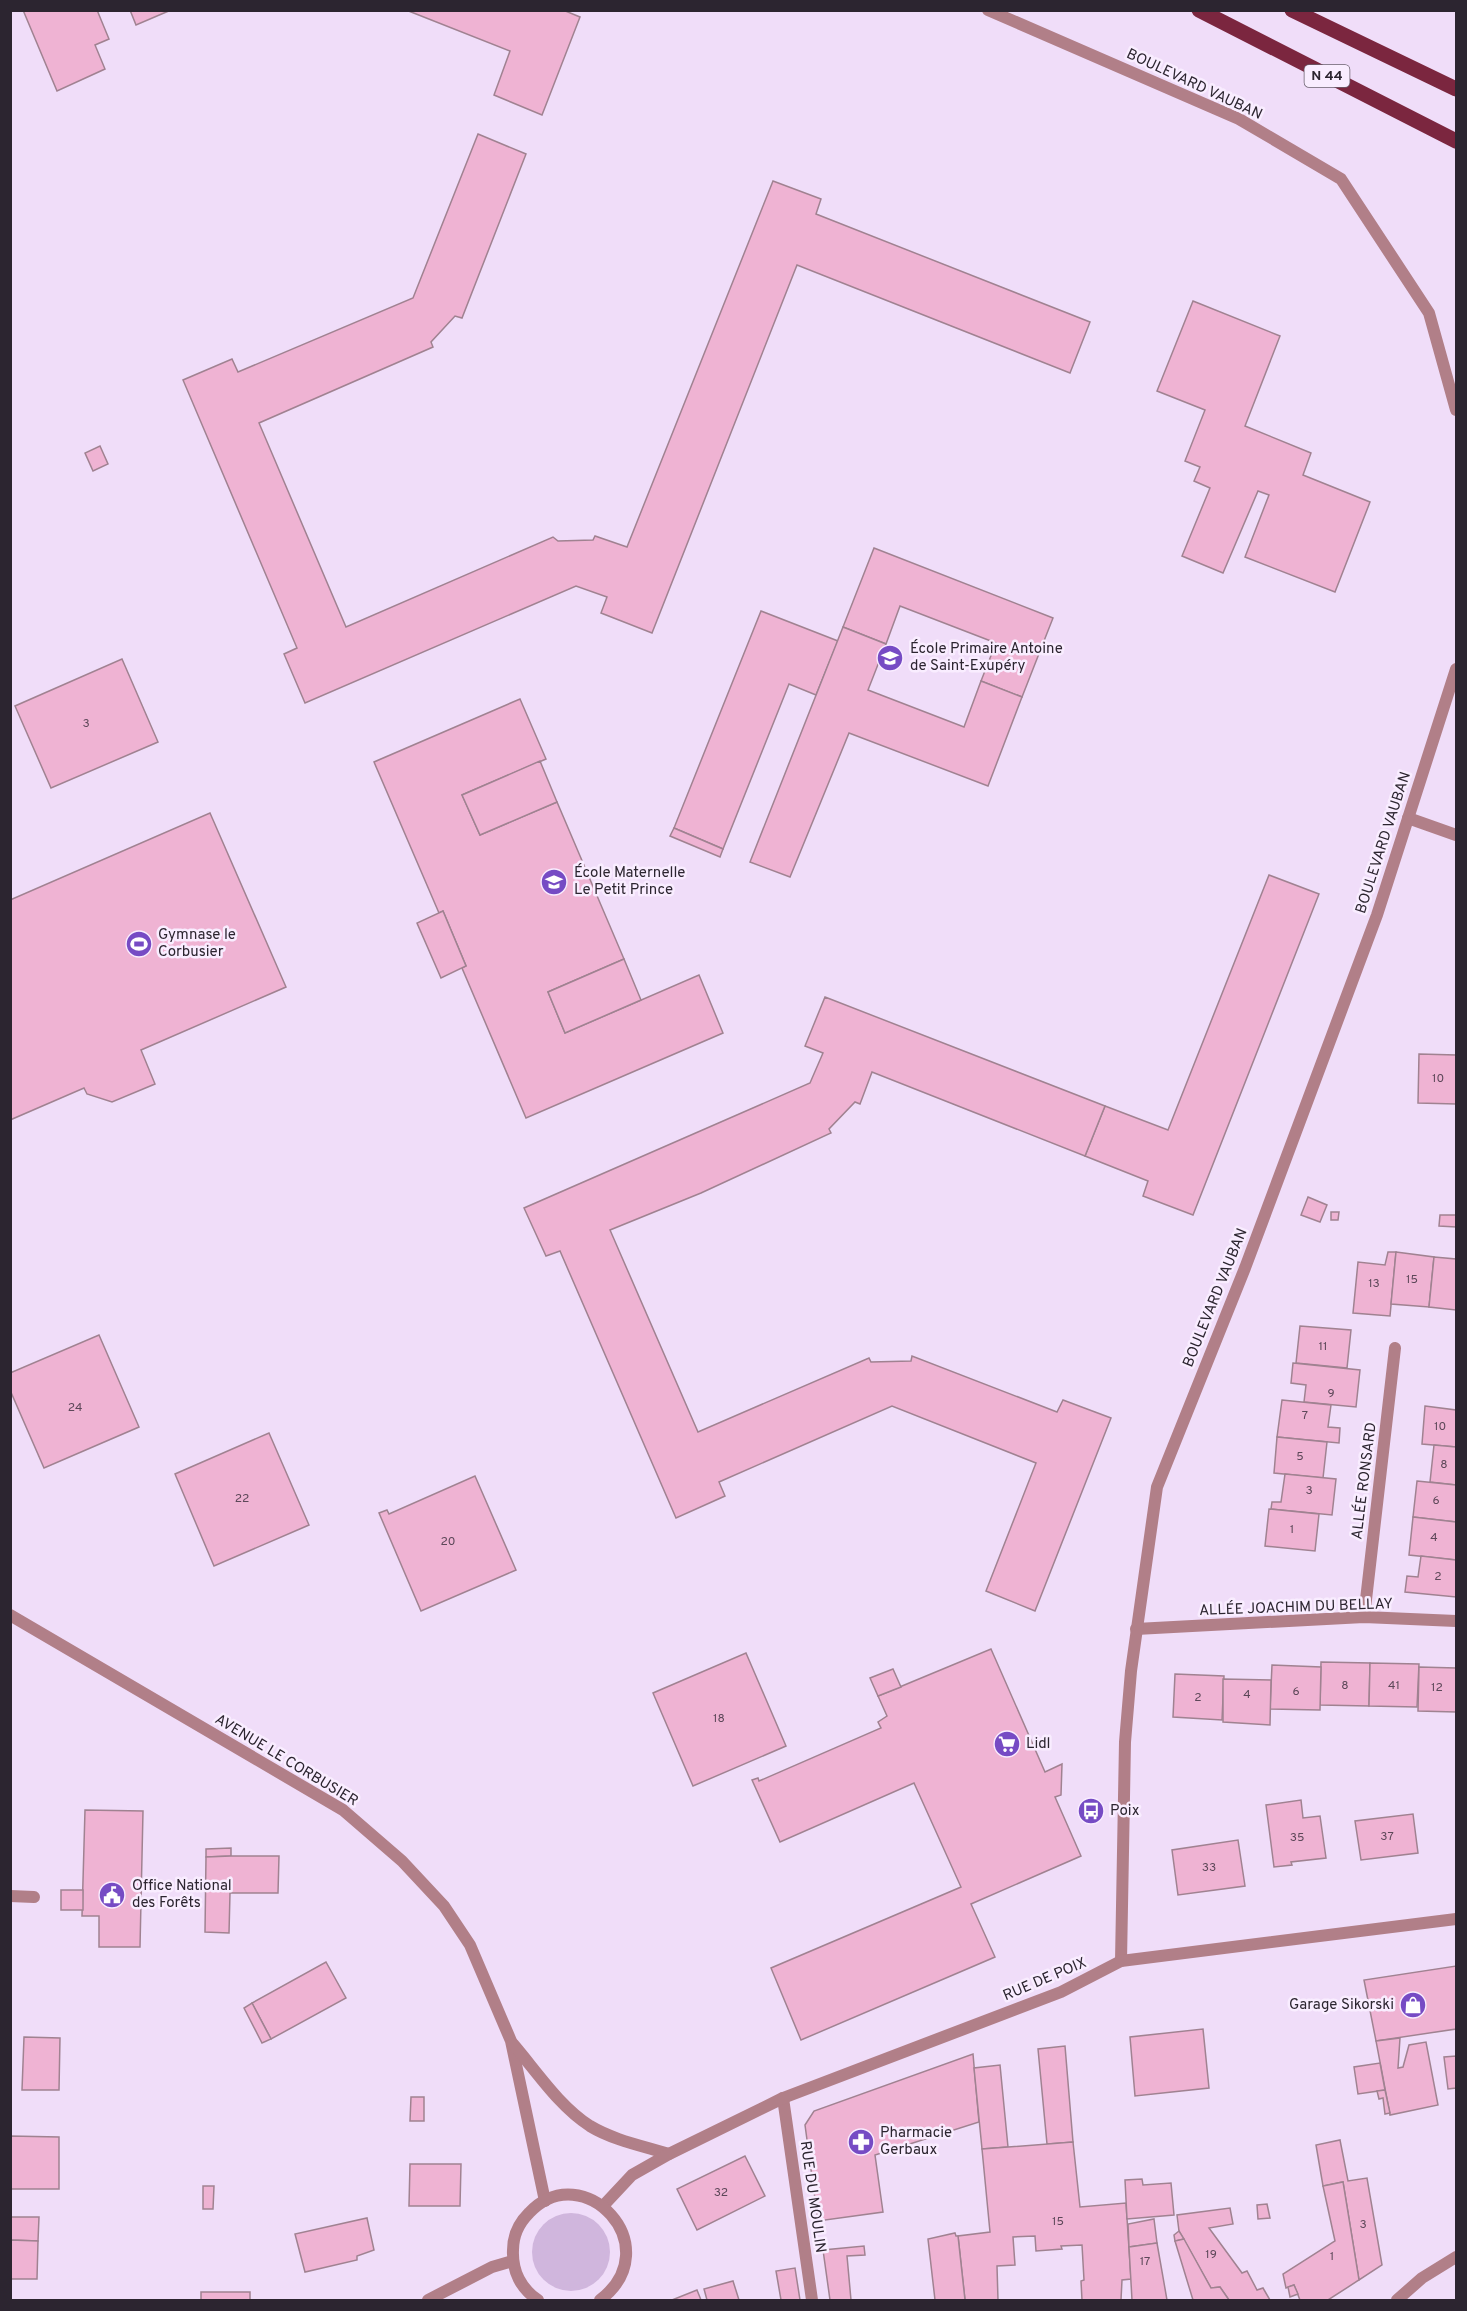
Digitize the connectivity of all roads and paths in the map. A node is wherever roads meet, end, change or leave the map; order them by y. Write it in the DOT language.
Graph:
graph roads {
  1 [pos="987,10"];
  2 [pos="1199,10"];
  3 [pos="1292,10"];
  4 [pos="1456,89"];
  5 [pos="1456,141"];
  6 [pos="1456,410"];
  7 [pos="1456,669"];
  8 [pos="1408,818"];
  9 [pos="1456,835"];
  10 [pos="1395,1348"];
  11 [pos="10,1615"];
  12 [pos="1364,1617"];
  13 [pos="1456,1621"];
  14 [pos="1137,1629"];
  15 [pos="10,1896"];
  16 [pos="34,1897"];
  17 [pos="1456,1919"];
  18 [pos="1121,1961"];
  19 [pos="511,2041"];
  20 [pos="783,2098"];
  21 [pos="669,2154"];
  22 [pos="545,2201"];
  23 [pos="603,2206"];
  24 [pos="1456,2257"];
  25 [pos="513,2261"];
  26 [pos="534,2299"];
  27 [pos="428,2301"];
  28 [pos="600,2301"];
  29 [pos="812,2301"];
  30 [pos="1397,2301"];
  1 -- 6 [label="street, BOULEVARD VAUBAN"];
  2 -- 5 [label="main road, N 44"];
  3 -- 4 [label="main road"];
  7 -- 8 [label="street, BOULEVARD VAUBAN"];
  8 -- 9 [label="street"];
  8 -- 14 [label="street, BOULEVARD VAUBAN"];
  10 -- 12 [label="street, ALLÉE RONSARD"];
  11 -- 19 [label="street, AVENUE LE CORBUSIER"];
  12 -- 13 [label="street, ALLÉE JOACHIM DU BELLAY"];
  12 -- 14 [label="street, ALLÉE JOACHIM DU BELLAY"];
  14 -- 18 [label="street, BOULEVARD VAUBAN"];
  15 -- 16 [label="street"];
  17 -- 18 [label="street, RUE DE POIX"];
  18 -- 20 [label="street, RUE DE POIX"];
  19 -- 21 [label="street"];
  19 -- 22 [label="street, AVENUE LE CORBUSIER"];
  20 -- 21 [label="street, RUE DE POIX"];
  20 -- 29 [label="street, RUE DU MOULIN"];
  21 -- 23 [label="street, RUE DE POIX"];
  22 -- 23 [label="street"];
  22 -- 25 [label="street"];
  23 -- 28 [label="street"];
  24 -- 30 [label="street"];
  25 -- 26 [label="street"];
  25 -- 27 [label="street"];
}
